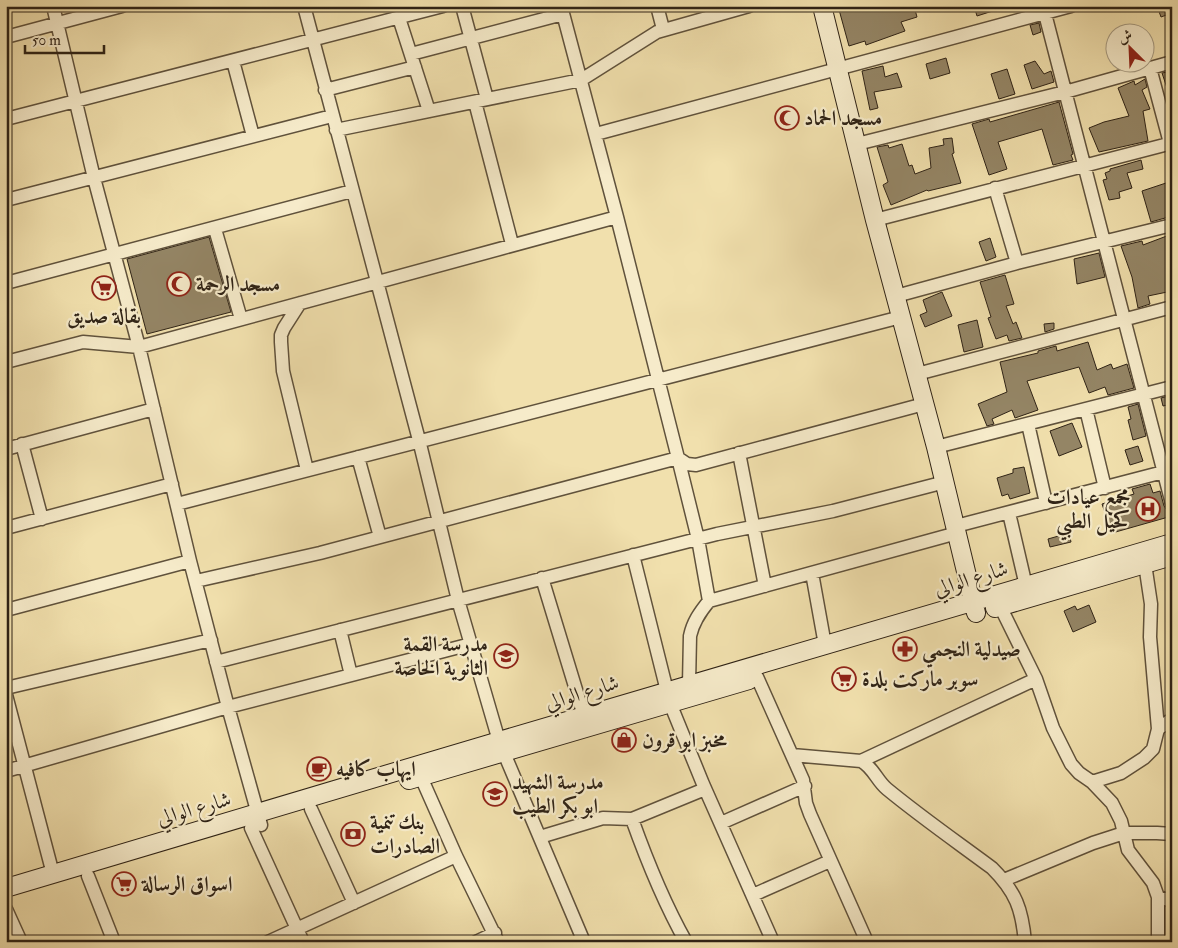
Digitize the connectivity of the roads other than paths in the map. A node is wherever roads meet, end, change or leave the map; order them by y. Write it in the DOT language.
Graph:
graph roads {
  1 [pos="52,6"];
  2 [pos="122,6"];
  3 [pos="304,6"];
  4 [pos="443,6"];
  5 [pos="462,6"];
  6 [pos="657,6"];
  7 [pos="749,6"];
  8 [pos="822,6"];
  9 [pos="1071,6"];
  10 [pos="562,10"];
  11 [pos="1044,10"];
  12 [pos="399,18"];
  13 [pos="57,24"];
  14 [pos="663,30"];
  15 [pos="6,37"];
  16 [pos="470,38"];
  17 [pos="313,40"];
  18 [pos="411,54"];
  19 [pos="233,61"];
  20 [pos="1172,62"];
  21 [pos="1156,66"];
  22 [pos="415,67"];
  23 [pos="838,68"];
  24 [pos="1136,72"];
  25 [pos="1151,72"];
  26 [pos="581,80"];
  27 [pos="325,90"];
  28 [pos="1065,92"];
  29 [pos="481,100"];
  30 [pos="75,101"];
  31 [pos="429,111"];
  32 [pos="332,116"];
  33 [pos="6,119"];
  34 [pos="336,130"];
  35 [pos="596,134"];
  36 [pos="253,136"];
  37 [pos="1171,143"];
  38 [pos="857,144"];
  39 [pos="1084,165"];
  40 [pos="94,178"];
  41 [pos="995,188"];
  42 [pos="352,191"];
  43 [pos="6,200"];
  44 [pos="617,217"];
  45 [pos="875,220"];
  46 [pos="1172,225"];
  47 [pos="215,229"];
  48 [pos="1104,241"];
  49 [pos="512,244"];
  50 [pos="114,255"];
  51 [pos="1017,263"];
  52 [pos="376,282"];
  53 [pos="6,283"];
  54 [pos="896,296"];
  55 [pos="300,303"];
  56 [pos="1172,306"];
  57 [pos="901,317"];
  58 [pos="241,319"];
  59 [pos="1124,319"];
  60 [pos="139,347"];
  61 [pos="6,362"];
  62 [pos="917,374"];
  63 [pos="658,380"];
  64 [pos="1172,387"];
  65 [pos="1144,395"];
  66 [pos="924,404"];
  67 [pos="154,409"];
  68 [pos="1086,409"];
  69 [pos="1028,424"];
  70 [pos="419,440"];
  71 [pos="22,444"];
  72 [pos="936,447"];
  73 [pos="6,448"];
  74 [pos="738,453"];
  75 [pos="358,457"];
  76 [pos="678,458"];
  77 [pos="307,470"];
  78 [pos="1168,471"];
  79 [pos="944,482"];
  80 [pos="172,484"];
  81 [pos="1105,488"];
  82 [pos="1046,503"];
  83 [pos="177,504"];
  84 [pos="1172,504"];
  85 [pos="1009,513"];
  86 [pos="42,519"];
  87 [pos="438,522"];
  88 [pos="754,527"];
  89 [pos="6,528"];
  90 [pos="957,530"];
  91 [pos="380,538"];
  92 [pos="698,539"];
  93 [pos="1172,543"];
  94 [pos="634,556"];
  95 [pos="1172,556"];
  96 [pos="190,561"];
  97 [pos="1145,564"];
  98 [pos="812,573"];
  99 [pos="542,578"];
  100 [pos="196,582"];
  101 [pos="765,586"];
  102 [pos="1026,586"];
  103 [pos="458,600"];
  104 [pos="709,601"];
  105 [pos="1000,606"];
  106 [pos="975,607"];
  107 [pos="6,610"];
  108 [pos="340,630"];
  109 [pos="211,640"];
  110 [pos="471,644"];
  111 [pos="825,645"];
  112 [pos="216,662"];
  113 [pos="351,675"];
  114 [pos="757,677"];
  115 [pos="1036,679"];
  116 [pos="689,684"];
  117 [pos="6,688"];
  118 [pos="6,695"];
  119 [pos="668,697"];
  120 [pos="228,707"];
  121 [pos="584,716"];
  122 [pos="1172,719"];
  123 [pos="1158,729"];
  124 [pos="502,747"];
  125 [pos="792,756"];
  126 [pos="861,761"];
  127 [pos="23,766"];
  128 [pos="6,771"];
  129 [pos="421,777"];
  130 [pos="1092,782"];
  131 [pos="804,786"];
  132 [pos="705,789"];
  133 [pos="311,809"];
  134 [pos="632,819"];
  135 [pos="257,822"];
  136 [pos="721,823"];
  137 [pos="1124,833"];
  138 [pos="1172,834"];
  139 [pos="540,837"];
  140 [pos="456,856"];
  141 [pos="830,861"];
  142 [pos="53,874"];
  143 [pos="88,876"];
  144 [pos="1004,880"];
  145 [pos="6,888"];
  146 [pos="753,895"];
  147 [pos="1158,897"];
  148 [pos="6,900"];
  149 [pos="1172,901"];
  150 [pos="354,903"];
  151 [pos="6,909"];
  152 [pos="298,929"];
  153 [pos="497,938"];
  154 [pos="21,942"];
  155 [pos="114,942"];
  156 [pos="268,942"];
  157 [pos="303,942"];
  158 [pos="476,942"];
  159 [pos="584,942"];
  160 [pos="686,942"];
  161 [pos="773,942"];
  162 [pos="867,942"];
  163 [pos="1025,942"];
  164 [pos="1158,942"];
  1 -- 13 [label="street"];
  2 -- 13 [label="street"];
  3 -- 17 [label="street"];
  4 -- 12 [label="street"];
  5 -- 16 [label="street"];
  6 -- 14 [label="street"];
  7 -- 14 [label="street"];
  8 -- 23 [label="street"];
  9 -- 11 [label="street"];
  10 -- 16 [label="street"];
  10 -- 26 [label="street"];
  11 -- 23 [label="street"];
  11 -- 28 [label="street"];
  12 -- 17 [label="street"];
  12 -- 18 [label="street"];
  13 -- 15 [label="street"];
  13 -- 30 [label="street"];
  14 -- 26 [label="street"];
  16 -- 18 [label="street"];
  16 -- 29 [label="street"];
  17 -- 19 [label="street"];
  17 -- 27 [label="street"];
  18 -- 22 [label="street"];
  19 -- 30 [label="street"];
  19 -- 36 [label="street"];
  20 -- 21 [label="street"];
  22 -- 27 [label="street"];
  22 -- 31 [label="street"];
  23 -- 35 [label="street"];
  23 -- 38 [label="street"];
  24 -- 28 [label="street"];
  25 -- 37 [label="street"];
  26 -- 29 [label="street"];
  26 -- 35 [label="street"];
  27 -- 32 [label="street"];
  28 -- 38 [label="street"];
  28 -- 39 [label="street"];
  29 -- 31 [label="street"];
  29 -- 49 [label="street"];
  30 -- 33 [label="street"];
  30 -- 40 [label="street"];
  31 -- 34 [label="street"];
  32 -- 34 [label="street"];
  32 -- 36 [label="street"];
  34 -- 42 [label="street"];
  35 -- 44 [label="street"];
  36 -- 40 [label="street"];
  37 -- 39 [label="street"];
  38 -- 45 [label="street"];
  39 -- 41 [label="street"];
  39 -- 48 [label="street"];
  40 -- 43 [label="street"];
  40 -- 50 [label="street"];
  41 -- 45 [label="street"];
  41 -- 51 [label="street"];
  42 -- 47 [label="street"];
  42 -- 52 [label="street"];
  44 -- 49 [label="street"];
  44 -- 63 [label="street"];
  45 -- 54 [label="street"];
  46 -- 48 [label="street"];
  47 -- 50 [label="street"];
  47 -- 58 [label="street"];
  48 -- 51 [label="street"];
  48 -- 59 [label="street"];
  49 -- 52 [label="street"];
  50 -- 53 [label="street"];
  50 -- 60 [label="street"];
  51 -- 54 [label="street"];
  52 -- 55 [label="street"];
  52 -- 70 [label="street"];
  54 -- 57 [label="street"];
  55 -- 58 [label="street"];
  55 -- 77 [label="street"];
  56 -- 59 [label="street"];
  57 -- 62 [label="street"];
  57 -- 63 [label="street"];
  58 -- 60 [label="street"];
  59 -- 62 [label="street"];
  59 -- 65 [label="street"];
  60 -- 61 [label="street"];
  60 -- 67 [label="street"];
  62 -- 66 [label="street"];
  63 -- 70 [label="street"];
  63 -- 76 [label="street"];
  64 -- 65 [label="street"];
  65 -- 68 [label="street"];
  65 -- 78 [label="street"];
  66 -- 72 [label="street"];
  66 -- 74 [label="street"];
  67 -- 71 [label="street"];
  67 -- 80 [label="street"];
  68 -- 69 [label="street"];
  68 -- 81 [label="street"];
  69 -- 72 [label="street"];
  69 -- 82 [label="street"];
  70 -- 75 [label="street"];
  70 -- 87 [label="street"];
  71 -- 73 [label="street"];
  71 -- 86 [label="street"];
  72 -- 79 [label="street"];
  74 -- 76 [label="street"];
  74 -- 88 [label="street"];
  75 -- 77 [label="street"];
  75 -- 91 [label="street"];
  76 -- 87 [label="street"];
  76 -- 92 [label="street"];
  77 -- 83 [label="street"];
  78 -- 81 [label="street"];
  78 -- 84 [label="street"];
  79 -- 88 [label="street"];
  79 -- 90 [label="street"];
  80 -- 83 [label="street"];
  80 -- 86 [label="street"];
  81 -- 82 [label="street"];
  82 -- 85 [label="street"];
  83 -- 96 [label="street"];
  85 -- 90 [label="street"];
  85 -- 102 [label="street"];
  86 -- 89 [label="street"];
  87 -- 91 [label="street"];
  87 -- 103 [label="street"];
  88 -- 92 [label="street"];
  88 -- 101 [label="street"];
  90 -- 98 [label="street"];
  90 -- 106 [label="street"];
  91 -- 100 [label="street"];
  92 -- 94 [label="street"];
  92 -- 104 [label="street"];
  93 -- 102 [label="street, شارع الوالي"];
  94 -- 99 [label="street"];
  94 -- 119 [label="street"];
  95 -- 97 [label="street, شارع الوالي"];
  96 -- 100 [label="street"];
  96 -- 107 [label="street"];
  97 -- 105 [label="street, شارع الوالي"];
  97 -- 123 [label="street"];
  98 -- 101 [label="street"];
  98 -- 111 [label="street"];
  99 -- 103 [label="street"];
  99 -- 121 [label="street"];
  100 -- 109 [label="street"];
  101 -- 104 [label="street"];
  102 -- 106 [label="street, شارع الوالي"];
  103 -- 108 [label="street"];
  103 -- 110 [label="street"];
  104 -- 116 [label="street"];
  105 -- 106 [label="street, شارع الوالي"];
  105 -- 115 [label="street"];
  106 -- 111 [label="street, شارع الوالي"];
  106 -- 114 [label="street, شارع الوالي"];
  108 -- 112 [label="street"];
  108 -- 113 [label="street"];
  109 -- 112 [label="street"];
  109 -- 117 [label="street"];
  110 -- 113 [label="street"];
  110 -- 124 [label="street"];
  111 -- 116 [label="street, شارع الوالي"];
  112 -- 120 [label="street"];
  113 -- 120 [label="street"];
  114 -- 119 [label="street, شارع الوالي"];
  114 -- 125 [label="street"];
  115 -- 126 [label="street"];
  115 -- 130 [label="street"];
  116 -- 119 [label="street, شارع الوالي"];
  118 -- 127 [label="street"];
  119 -- 121 [label="street, شارع الوالي"];
  119 -- 124 [label="street, شارع الوالي"];
  119 -- 132 [label="street"];
  120 -- 127 [label="street"];
  120 -- 135 [label="street"];
  121 -- 124 [label="street, شارع الوالي"];
  122 -- 123 [label="street"];
  123 -- 130 [label="street"];
  124 -- 129 [label="street, شارع الوالي"];
  124 -- 135 [label="street, شارع الوالي"];
  124 -- 139 [label="street"];
  125 -- 126 [label="street"];
  125 -- 131 [label="street"];
  126 -- 144 [label="street"];
  127 -- 128 [label="street"];
  127 -- 142 [label="street"];
  129 -- 133 [label="street, شارع الوالي"];
  129 -- 140 [label="street"];
  130 -- 137 [label="street"];
  131 -- 136 [label="street"];
  131 -- 141 [label="street"];
  132 -- 134 [label="street"];
  132 -- 136 [label="street"];
  133 -- 135 [label="street, شارع الوالي"];
  133 -- 150 [label="street"];
  134 -- 139 [label="street"];
  134 -- 160 [label="street"];
  135 -- 142 [label="street, شارع الوالي"];
  135 -- 143 [label="street, شارع الوالي"];
  135 -- 152 [label="street"];
  136 -- 146 [label="street"];
  137 -- 138 [label="street"];
  137 -- 144 [label="street"];
  137 -- 147 [label="street"];
  139 -- 159 [label="street"];
  140 -- 150 [label="street"];
  140 -- 153 [label="street"];
  141 -- 146 [label="street"];
  141 -- 162 [label="street"];
  142 -- 145 [label="street, شارع الوالي"];
  143 -- 148 [label="street, شارع الوالي"];
  143 -- 155 [label="street"];
  144 -- 163 [label="street"];
  146 -- 161 [label="street"];
  147 -- 149 [label="street"];
  147 -- 164 [label="street"];
  150 -- 152 [label="street"];
  151 -- 154 [label="street"];
  152 -- 156 [label="street"];
  152 -- 157 [label="street"];
  153 -- 158 [label="street"];
}
